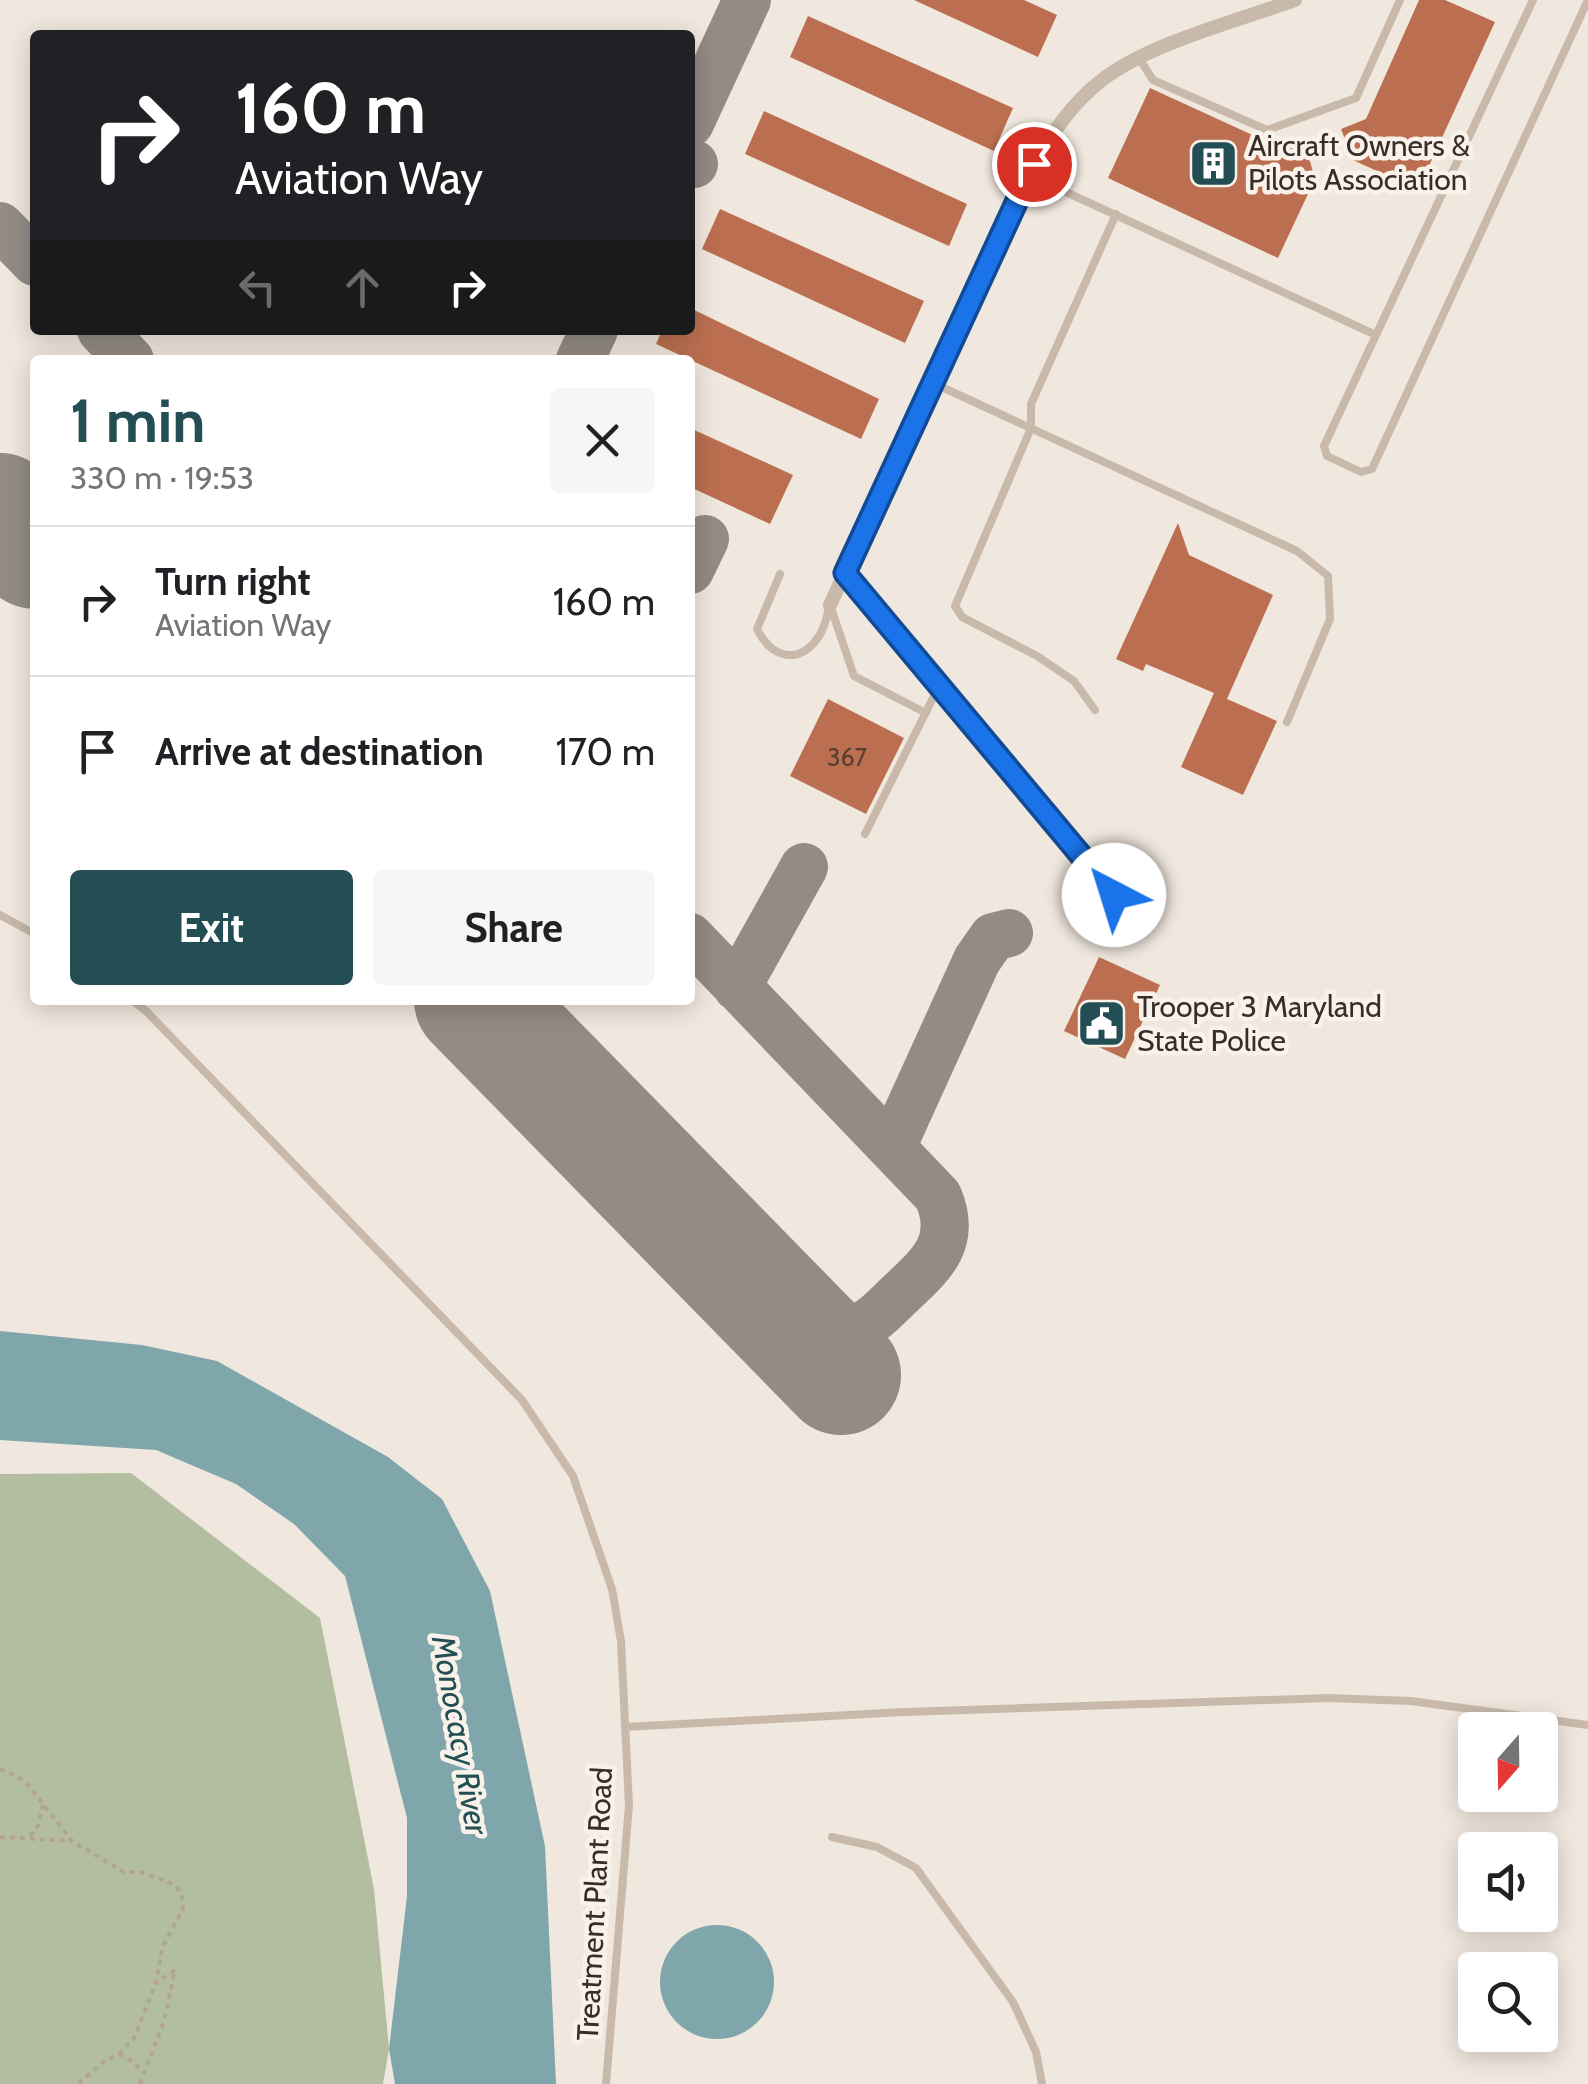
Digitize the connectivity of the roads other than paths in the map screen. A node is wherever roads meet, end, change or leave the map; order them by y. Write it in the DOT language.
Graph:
graph roads {
  1 [pos="1295,0"];
  2 [pos="1400,0"];
  3 [pos="1534,0"];
  4 [pos="1588,0"];
  5 [pos="1140,58"];
  6 [pos="1029,175"];
  7 [pos="1116,214"];
  8 [pos="1376,335"];
  9 [pos="932,383"];
  10 [pos="1031,428"];
  11 [pos="845,573"];
  12 [pos="780,574"];
  13 [pos="830,605"];
  14 [pos="940,686"];
  15 [pos="1094,710"];
  16 [pos="926,713"];
  17 [pos="1287,722"];
  18 [pos="866,834"];
  19 [pos="1114,895"];
  20 [pos="0,915"];
  21 [pos="30,931"];
  22 [pos="138,1005"];
  23 [pos="1588,1726"];
  24 [pos="625,1727"];
  25 [pos="832,1837"];
  26 [pos="606,2084"];
  27 [pos="1042,2084"];
  1 -- 5 [label="street"];
  2 -- 5 [label="lane"];
  3 -- 8 [label="lane"];
  4 -- 8 [label="lane"];
  5 -- 6 [label="street"];
  6 -- 7 [label="lane"];
  6 -- 9 [label="street"];
  7 -- 8 [label="lane"];
  7 -- 10 [label="lane"];
  9 -- 10 [label="lane"];
  9 -- 11 [label="street"];
  10 -- 15 [label="lane"];
  10 -- 17 [label="lane"];
  11 -- 13 [label="street"];
  11 -- 14 [label="lane"];
  12 -- 13 [label="lane"];
  13 -- 16 [label="lane"];
  14 -- 16 [label="lane"];
  14 -- 19 [label="lane"];
  16 -- 18 [label="lane"];
  20 -- 21 [label="lane"];
  22 -- 24 [label="lane, Treatment Plant Road"];
  23 -- 24 [label="lane"];
  24 -- 26 [label="lane, Treatment Plant Road"];
  25 -- 27 [label="lane"];
}
